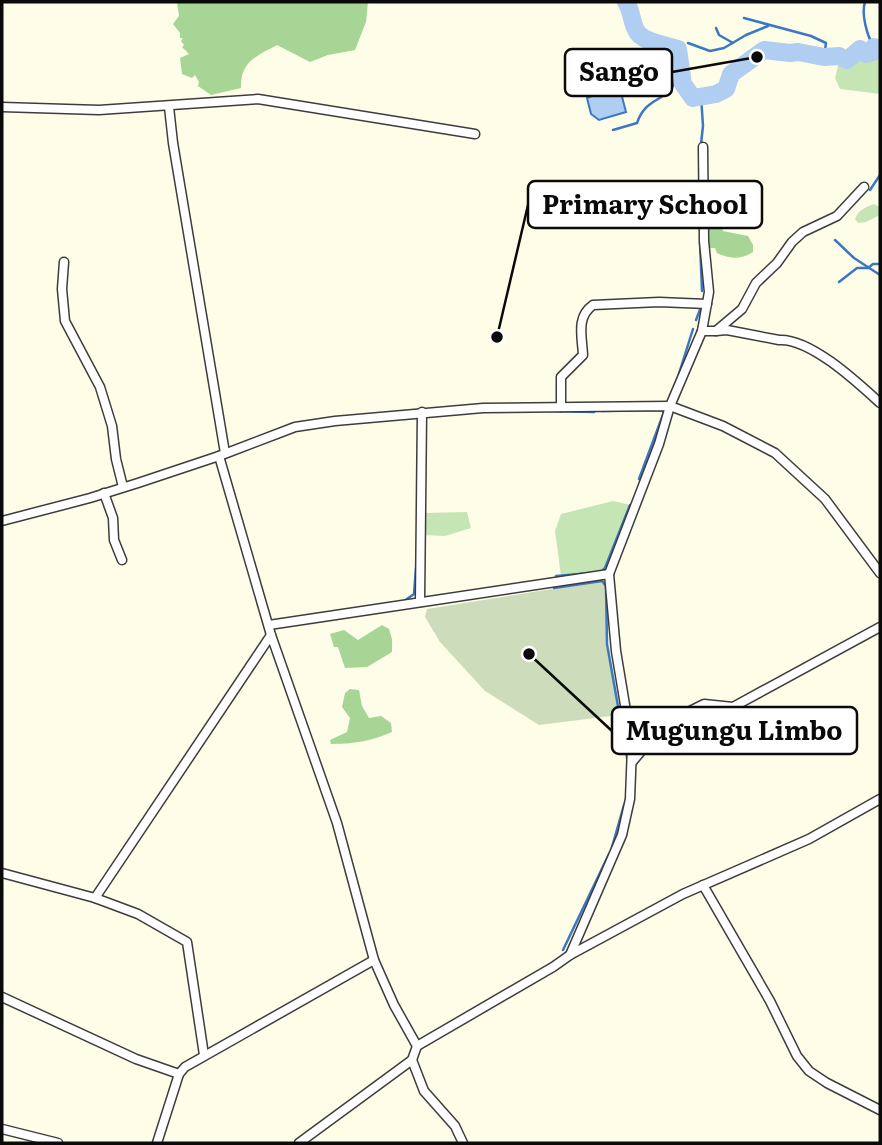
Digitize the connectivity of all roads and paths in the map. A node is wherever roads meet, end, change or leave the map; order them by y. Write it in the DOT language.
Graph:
graph roads {
  1 [pos="2,107"];
  2 [pos="169,107"];
  3 [pos="475,134"];
  4 [pos="703,147"];
  5 [pos="863,187"];
  6 [pos="64,261"];
  7 [pos="707,304"];
  8 [pos="702,331"];
  9 [pos="716,331"];
  10 [pos="880,403"];
  11 [pos="670,406"];
  12 [pos="561,407"];
  13 [pos="422,412"];
  14 [pos="222,454"];
  15 [pos="123,487"];
  16 [pos="104,493"];
  17 [pos="2,520"];
  18 [pos="122,560"];
  19 [pos="880,573"];
  20 [pos="609,574"];
  21 [pos="419,602"];
  22 [pos="269,625"];
  23 [pos="880,627"];
  24 [pos="271,635"];
  25 [pos="632,761"];
  26 [pos="880,799"];
  27 [pos="2,873"];
  28 [pos="703,885"];
  29 [pos="95,898"];
  30 [pos="570,955"];
  31 [pos="374,960"];
  32 [pos="2,997"];
  33 [pos="417,1045"];
  34 [pos="204,1055"];
  35 [pos="412,1060"];
  36 [pos="179,1074"];
  37 [pos="880,1110"];
  38 [pos="2,1129"];
  39 [pos="58,1143"];
  40 [pos="157,1143"];
  41 [pos="299,1143"];
  42 [pos="463,1143"];
  1 -- 2 [label="street"];
  2 -- 3 [label="street"];
  2 -- 14 [label="street"];
  4 -- 7 [label="street"];
  5 -- 9 [label="street"];
  6 -- 15 [label="street"];
  7 -- 8 [label="street"];
  7 -- 12 [label="street"];
  8 -- 9 [label="street"];
  8 -- 11 [label="street"];
  9 -- 10 [label="street"];
  11 -- 12 [label="street"];
  11 -- 19 [label="street"];
  11 -- 20 [label="street"];
  12 -- 13 [label="street"];
  13 -- 14 [label="street"];
  13 -- 21 [label="street"];
  14 -- 15 [label="street"];
  14 -- 22 [label="street"];
  15 -- 16 [label="street"];
  16 -- 17 [label="street"];
  16 -- 18 [label="street"];
  20 -- 21 [label="street"];
  20 -- 25 [label="street"];
  21 -- 22 [label="street"];
  22 -- 24 [label="street"];
  23 -- 25 [label="street"];
  24 -- 29 [label="street"];
  24 -- 31 [label="street"];
  25 -- 30 [label="street"];
  26 -- 28 [label="street"];
  27 -- 29 [label="street"];
  28 -- 30 [label="street"];
  28 -- 37 [label="street"];
  29 -- 34 [label="street"];
  30 -- 33 [label="street"];
  31 -- 33 [label="street"];
  31 -- 34 [label="street"];
  32 -- 36 [label="street"];
  33 -- 35 [label="street"];
  34 -- 36 [label="street"];
  35 -- 41 [label="street"];
  35 -- 42 [label="street"];
  36 -- 40 [label="street"];
  38 -- 39 [label="street"];
}
